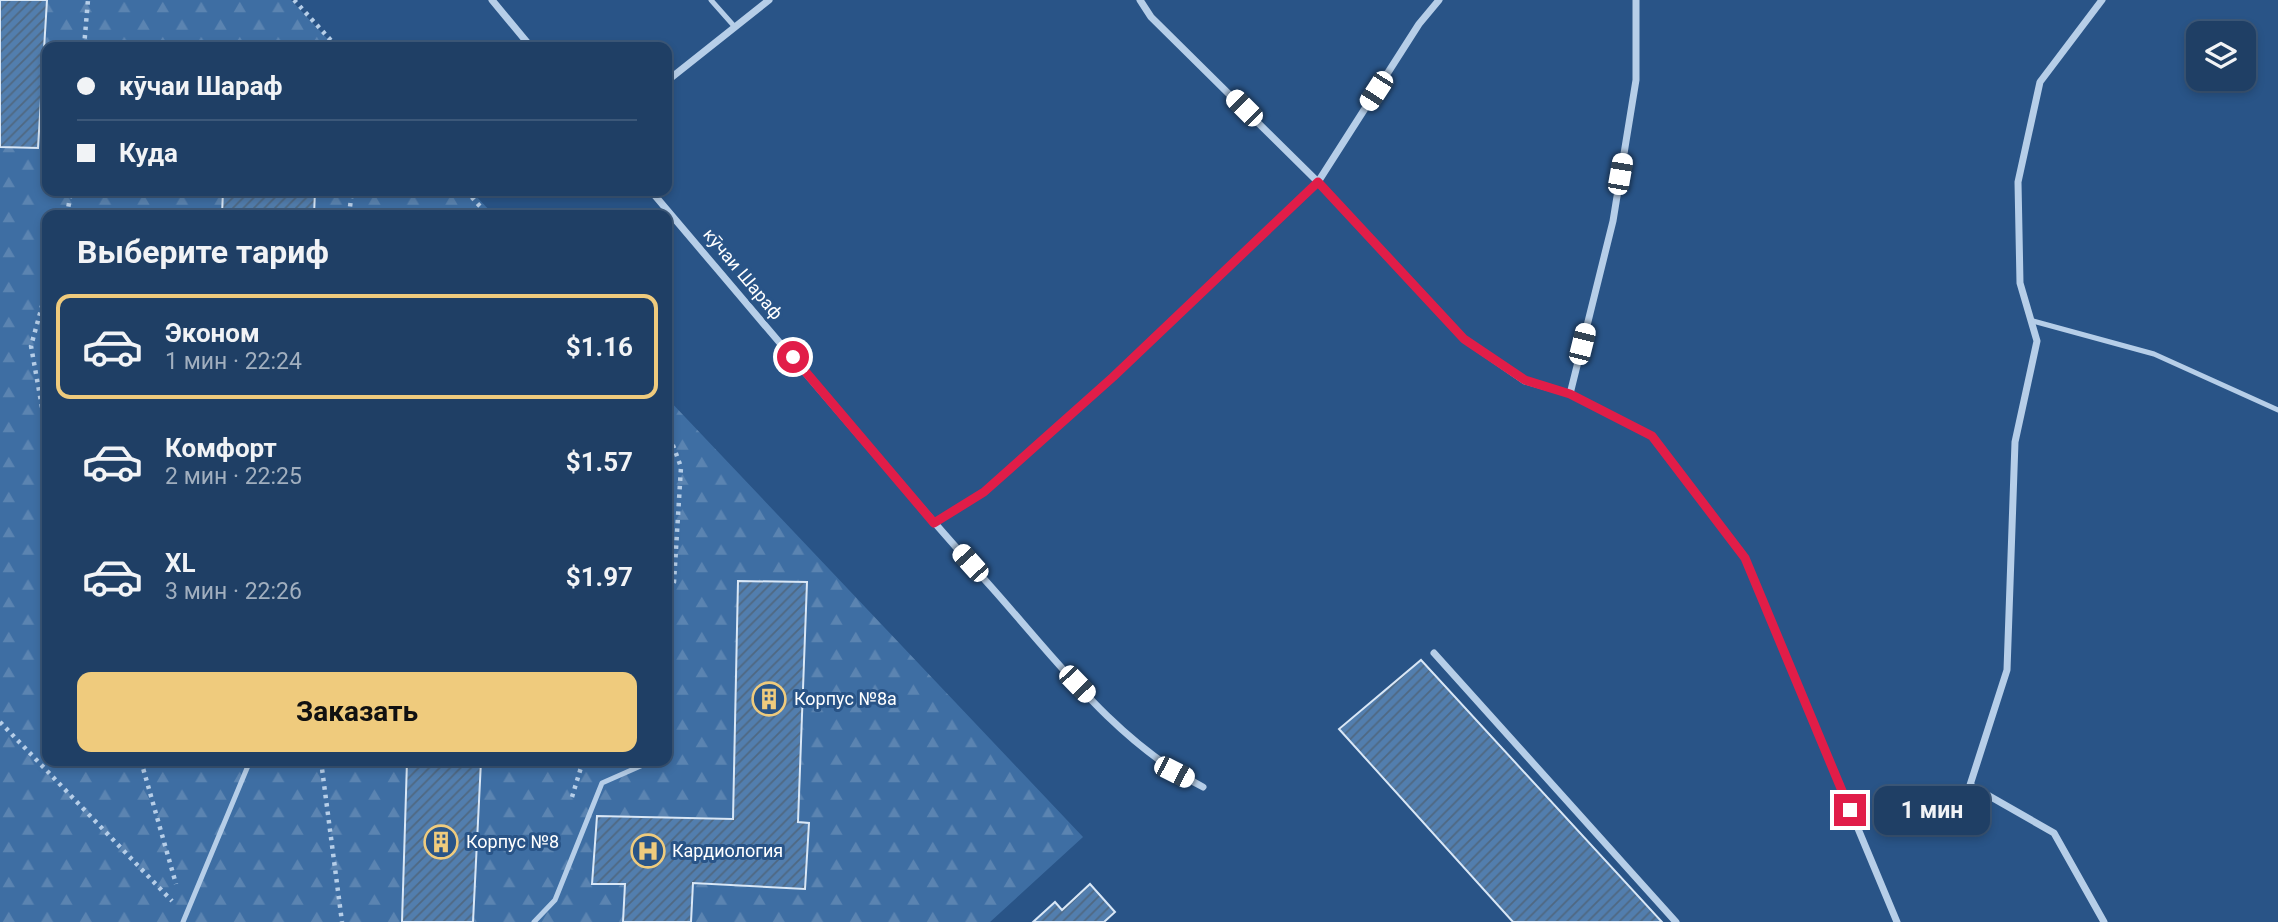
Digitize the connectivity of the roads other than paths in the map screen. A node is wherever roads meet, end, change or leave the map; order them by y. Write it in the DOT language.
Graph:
graph roads {
  1 [pos="492,0"];
  2 [pos="711,0"];
  3 [pos="769,0"];
  4 [pos="1140,0"];
  5 [pos="1439,0"];
  6 [pos="1636,0"];
  7 [pos="2102,0"];
  8 [pos="734,26"];
  9 [pos="527,42"];
  10 [pos="672,77"];
  11 [pos="1318,182"];
  12 [pos="655,196"];
  13 [pos="667,210"];
  14 [pos="672,216"];
  15 [pos="2033,321"];
  16 [pos="1570,394"];
  17 [pos="2278,410"];
  18 [pos="934,523"];
  19 [pos="1434,653"];
  20 [pos="248,766"];
  21 [pos="641,766"];
  22 [pos="1203,788"];
  23 [pos="183,922"];
  24 [pos="534,922"];
  25 [pos="1676,922"];
  26 [pos="1897,922"];
  27 [pos="2104,922"];
  1 -- 9 [label="street"];
  2 -- 8 [label="lane"];
  3 -- 8 [label="street"];
  4 -- 11 [label="street"];
  5 -- 11 [label="street"];
  6 -- 16 [label="street"];
  7 -- 15 [label="street"];
  8 -- 10 [label="street"];
  11 -- 16 [label="street"];
  11 -- 18 [label="street"];
  12 -- 13 [label="street, кӯчаи Шараф"];
  14 -- 18 [label="street, кӯчаи Шараф"];
  15 -- 17 [label="lane"];
  15 -- 27 [label="street"];
  16 -- 26 [label="street"];
  18 -- 22 [label="street, кӯчаи Шараф"];
  19 -- 25 [label="street"];
  20 -- 23 [label="lane"];
  21 -- 24 [label="lane"];
}
